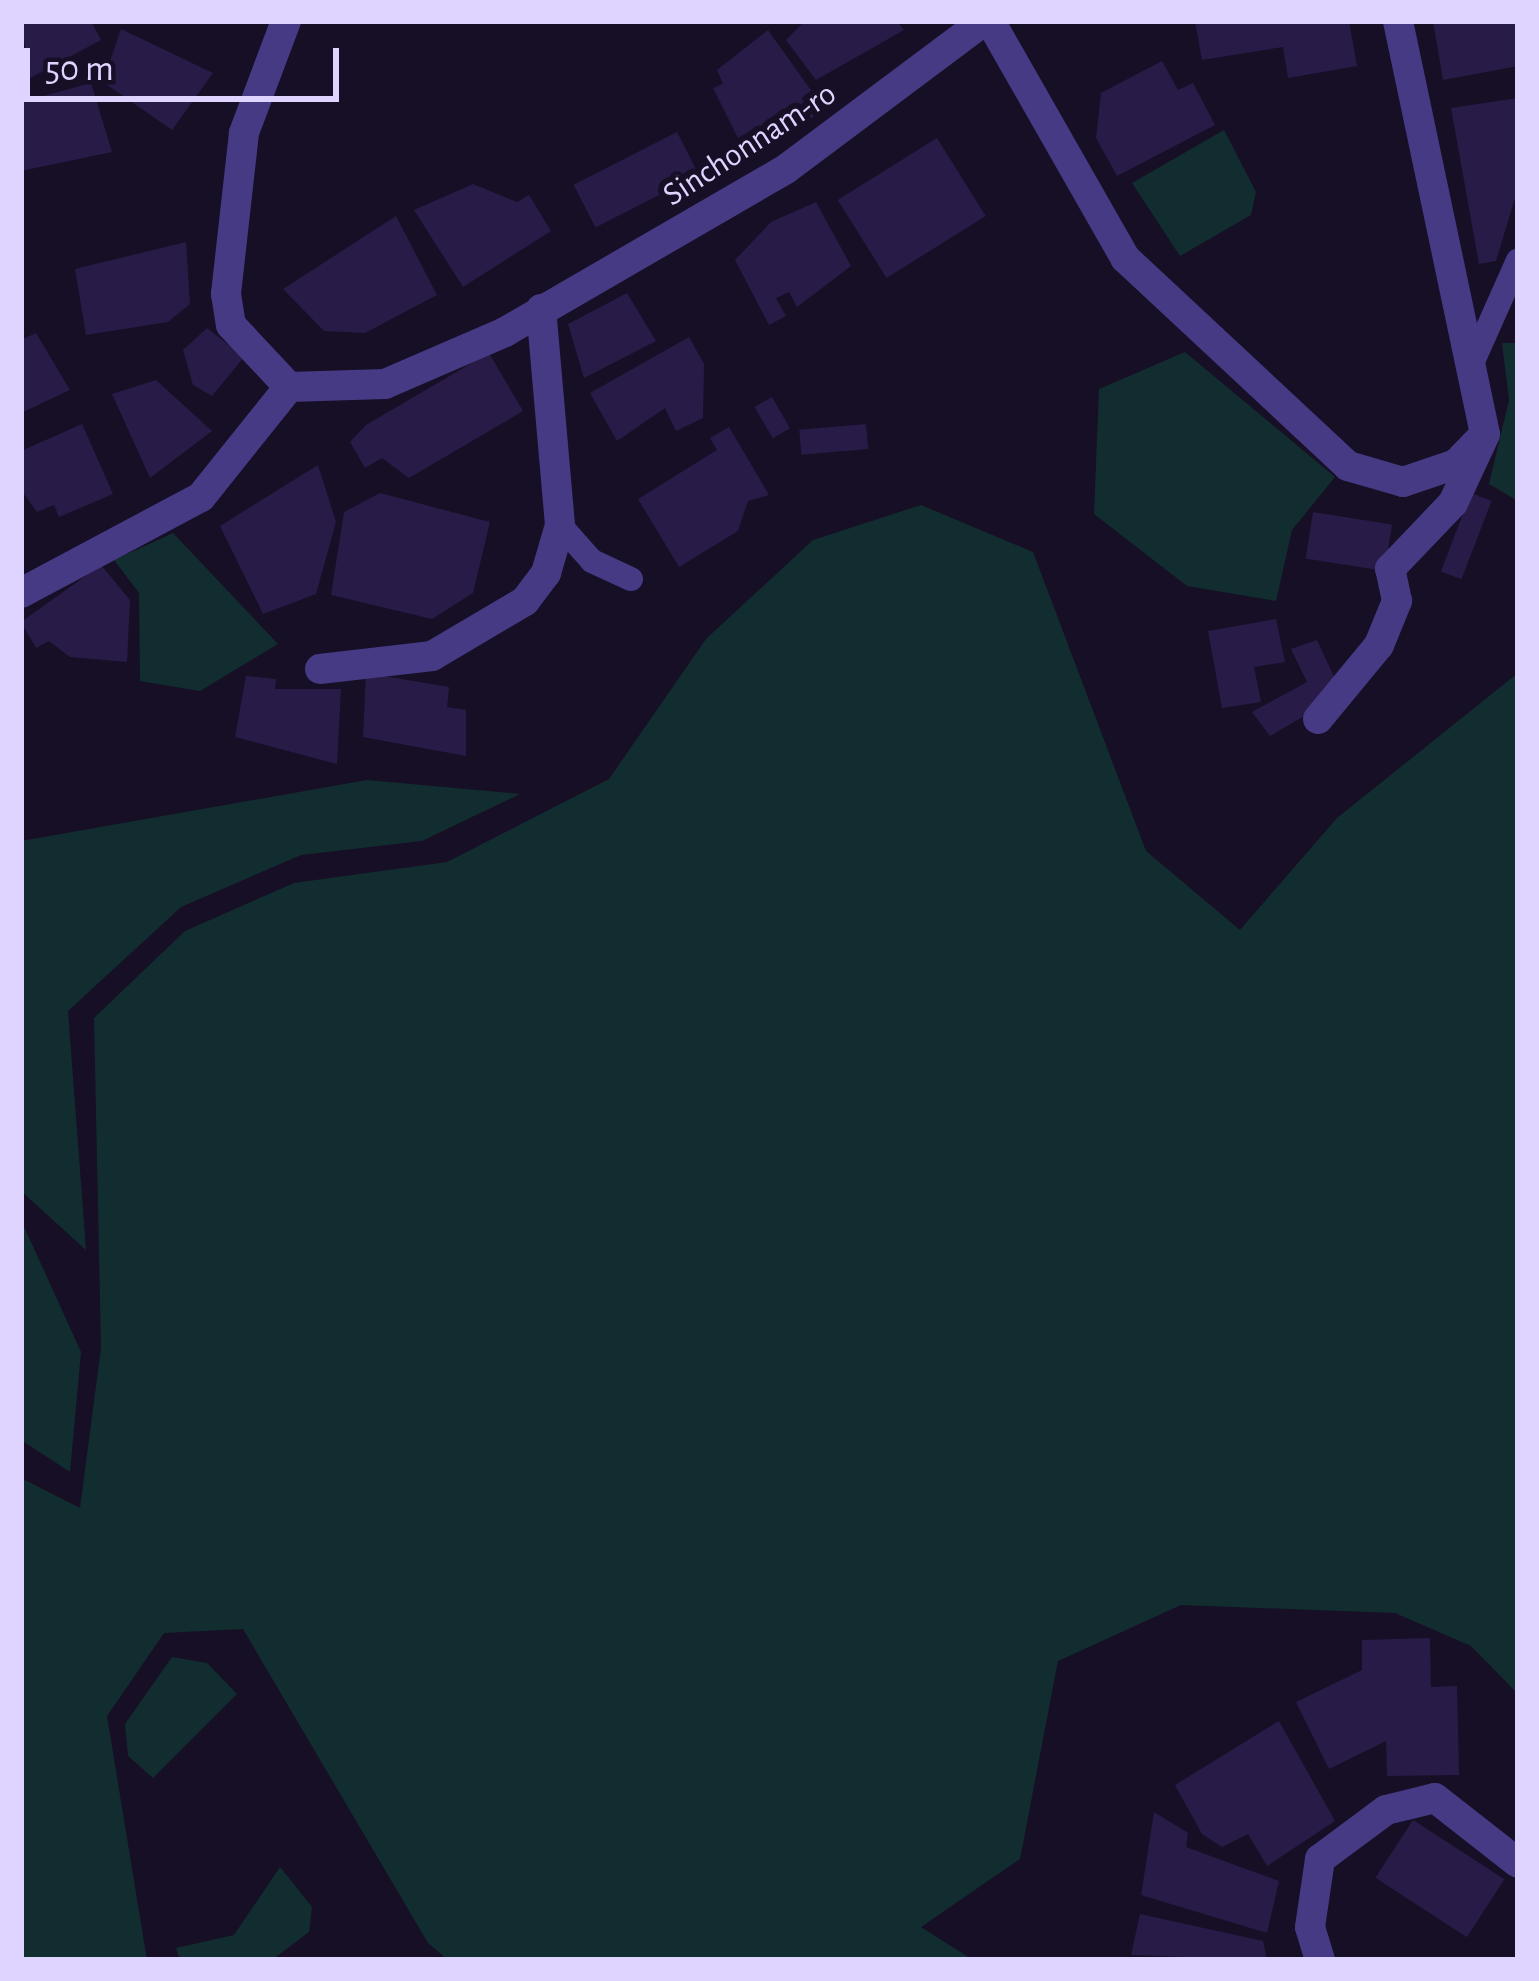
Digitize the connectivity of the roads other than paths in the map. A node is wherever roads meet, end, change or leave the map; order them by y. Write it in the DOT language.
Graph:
graph roads {
  1 [pos="286,21"];
  2 [pos="987,21"];
  3 [pos="1398,21"];
  4 [pos="1518,260"];
  5 [pos="541,309"];
  6 [pos="1474,359"];
  7 [pos="289,387"];
  8 [pos="1485,434"];
  9 [pos="560,525"];
  10 [pos="632,579"];
  11 [pos="24,584"];
  12 [pos="320,669"];
  13 [pos="1318,719"];
  14 [pos="1518,1863"];
  15 [pos="1320,1960"];
  1 -- 7 [label="street"];
  2 -- 5 [label="street, Sinchonnam-ro"];
  2 -- 8 [label="street"];
  3 -- 6 [label="street"];
  4 -- 6 [label="lane"];
  5 -- 7 [label="street, Sinchonnam-ro"];
  5 -- 9 [label="street"];
  6 -- 8 [label="street"];
  7 -- 11 [label="street"];
  8 -- 13 [label="street"];
  9 -- 10 [label="lane"];
  9 -- 12 [label="street"];
  14 -- 15 [label="street"];
}
